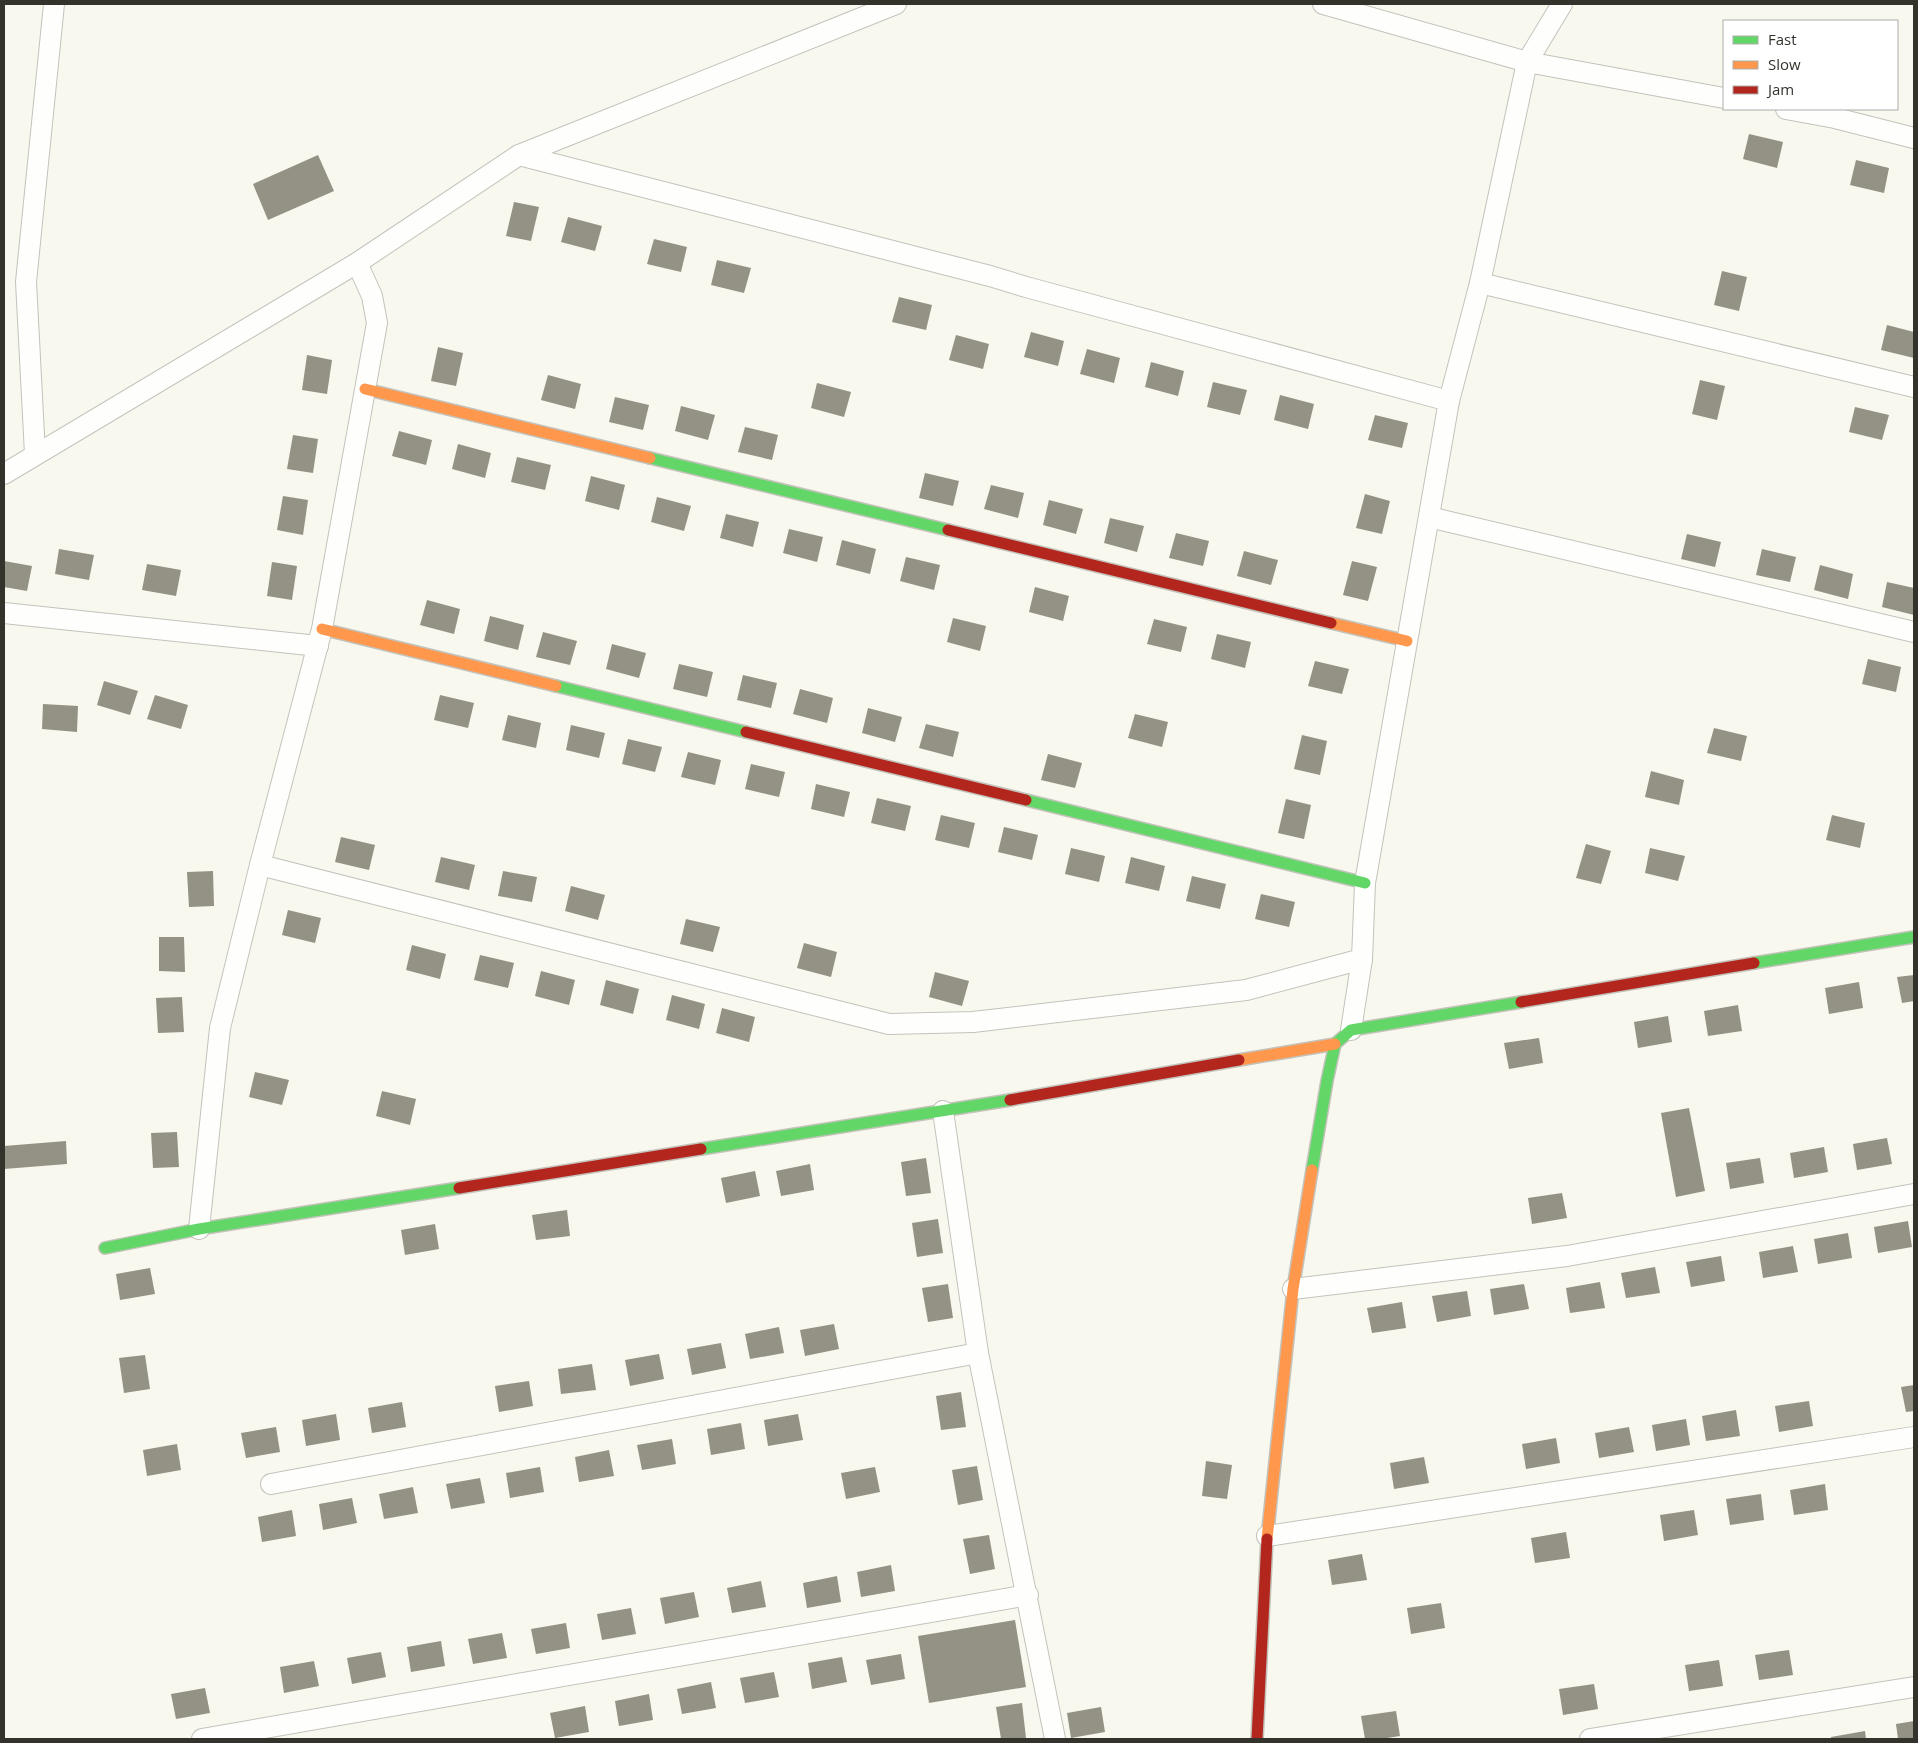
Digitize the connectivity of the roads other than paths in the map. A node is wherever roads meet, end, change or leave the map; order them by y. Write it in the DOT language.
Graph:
graph roads {
  1 [pos="54,4"];
  2 [pos="896,4"];
  3 [pos="1324,4"];
  4 [pos="1562,4"];
  5 [pos="1527,62"];
  6 [pos="1723,98"];
  7 [pos="1791,110"];
  8 [pos="1914,138"];
  9 [pos="520,155"];
  10 [pos="357,263"];
  11 [pos="1480,283"];
  12 [pos="1914,387"];
  13 [pos="365,389"];
  14 [pos="1449,401"];
  15 [pos="35,454"];
  16 [pos="4,474"];
  17 [pos="1429,517"];
  18 [pos="4,613"];
  19 [pos="1914,632"];
  20 [pos="320,638"];
  21 [pos="1407,641"];
  22 [pos="260,865"];
  23 [pos="1365,883"];
  24 [pos="1914,937"];
  25 [pos="1362,959"];
  26 [pos="1351,1030"];
  27 [pos="1335,1044"];
  28 [pos="943,1110"];
  29 [pos="1914,1194"];
  30 [pos="199,1229"];
  31 [pos="105,1248"];
  32 [pos="1293,1289"];
  33 [pos="978,1353"];
  34 [pos="1914,1437"];
  35 [pos="271,1484"];
  36 [pos="1267,1536"];
  37 [pos="1028,1595"];
  38 [pos="1914,1687"];
  39 [pos="202,1739"];
  40 [pos="1055,1739"];
  41 [pos="1257,1739"];
  42 [pos="1590,1739"];
  1 -- 15 [label="street"];
  2 -- 9 [label="street"];
  3 -- 5 [label="street"];
  4 -- 5 [label="street"];
  5 -- 6 [label="street"];
  5 -- 11 [label="street"];
  7 -- 8 [label="street"];
  9 -- 10 [label="street"];
  9 -- 14 [label="street"];
  10 -- 13 [label="street"];
  10 -- 15 [label="street"];
  11 -- 12 [label="street"];
  11 -- 14 [label="street"];
  13 -- 20 [label="street"];
  13 -- 21 [label="street"];
  14 -- 17 [label="street"];
  15 -- 16 [label="street"];
  17 -- 19 [label="street"];
  17 -- 21 [label="street"];
  18 -- 20 [label="street"];
  20 -- 22 [label="street"];
  20 -- 23 [label="street"];
  21 -- 23 [label="street"];
  22 -- 25 [label="street"];
  22 -- 30 [label="street"];
  23 -- 25 [label="street"];
  24 -- 26 [label="street"];
  25 -- 26 [label="street"];
  26 -- 27 [label="street"];
  27 -- 28 [label="street"];
  27 -- 32 [label="street"];
  28 -- 30 [label="street"];
  28 -- 33 [label="street"];
  29 -- 32 [label="street"];
  30 -- 31 [label="street"];
  32 -- 36 [label="street"];
  33 -- 35 [label="street"];
  33 -- 37 [label="street"];
  34 -- 36 [label="street"];
  36 -- 41 [label="street"];
  37 -- 39 [label="street"];
  37 -- 40 [label="street"];
  38 -- 42 [label="street"];
}
